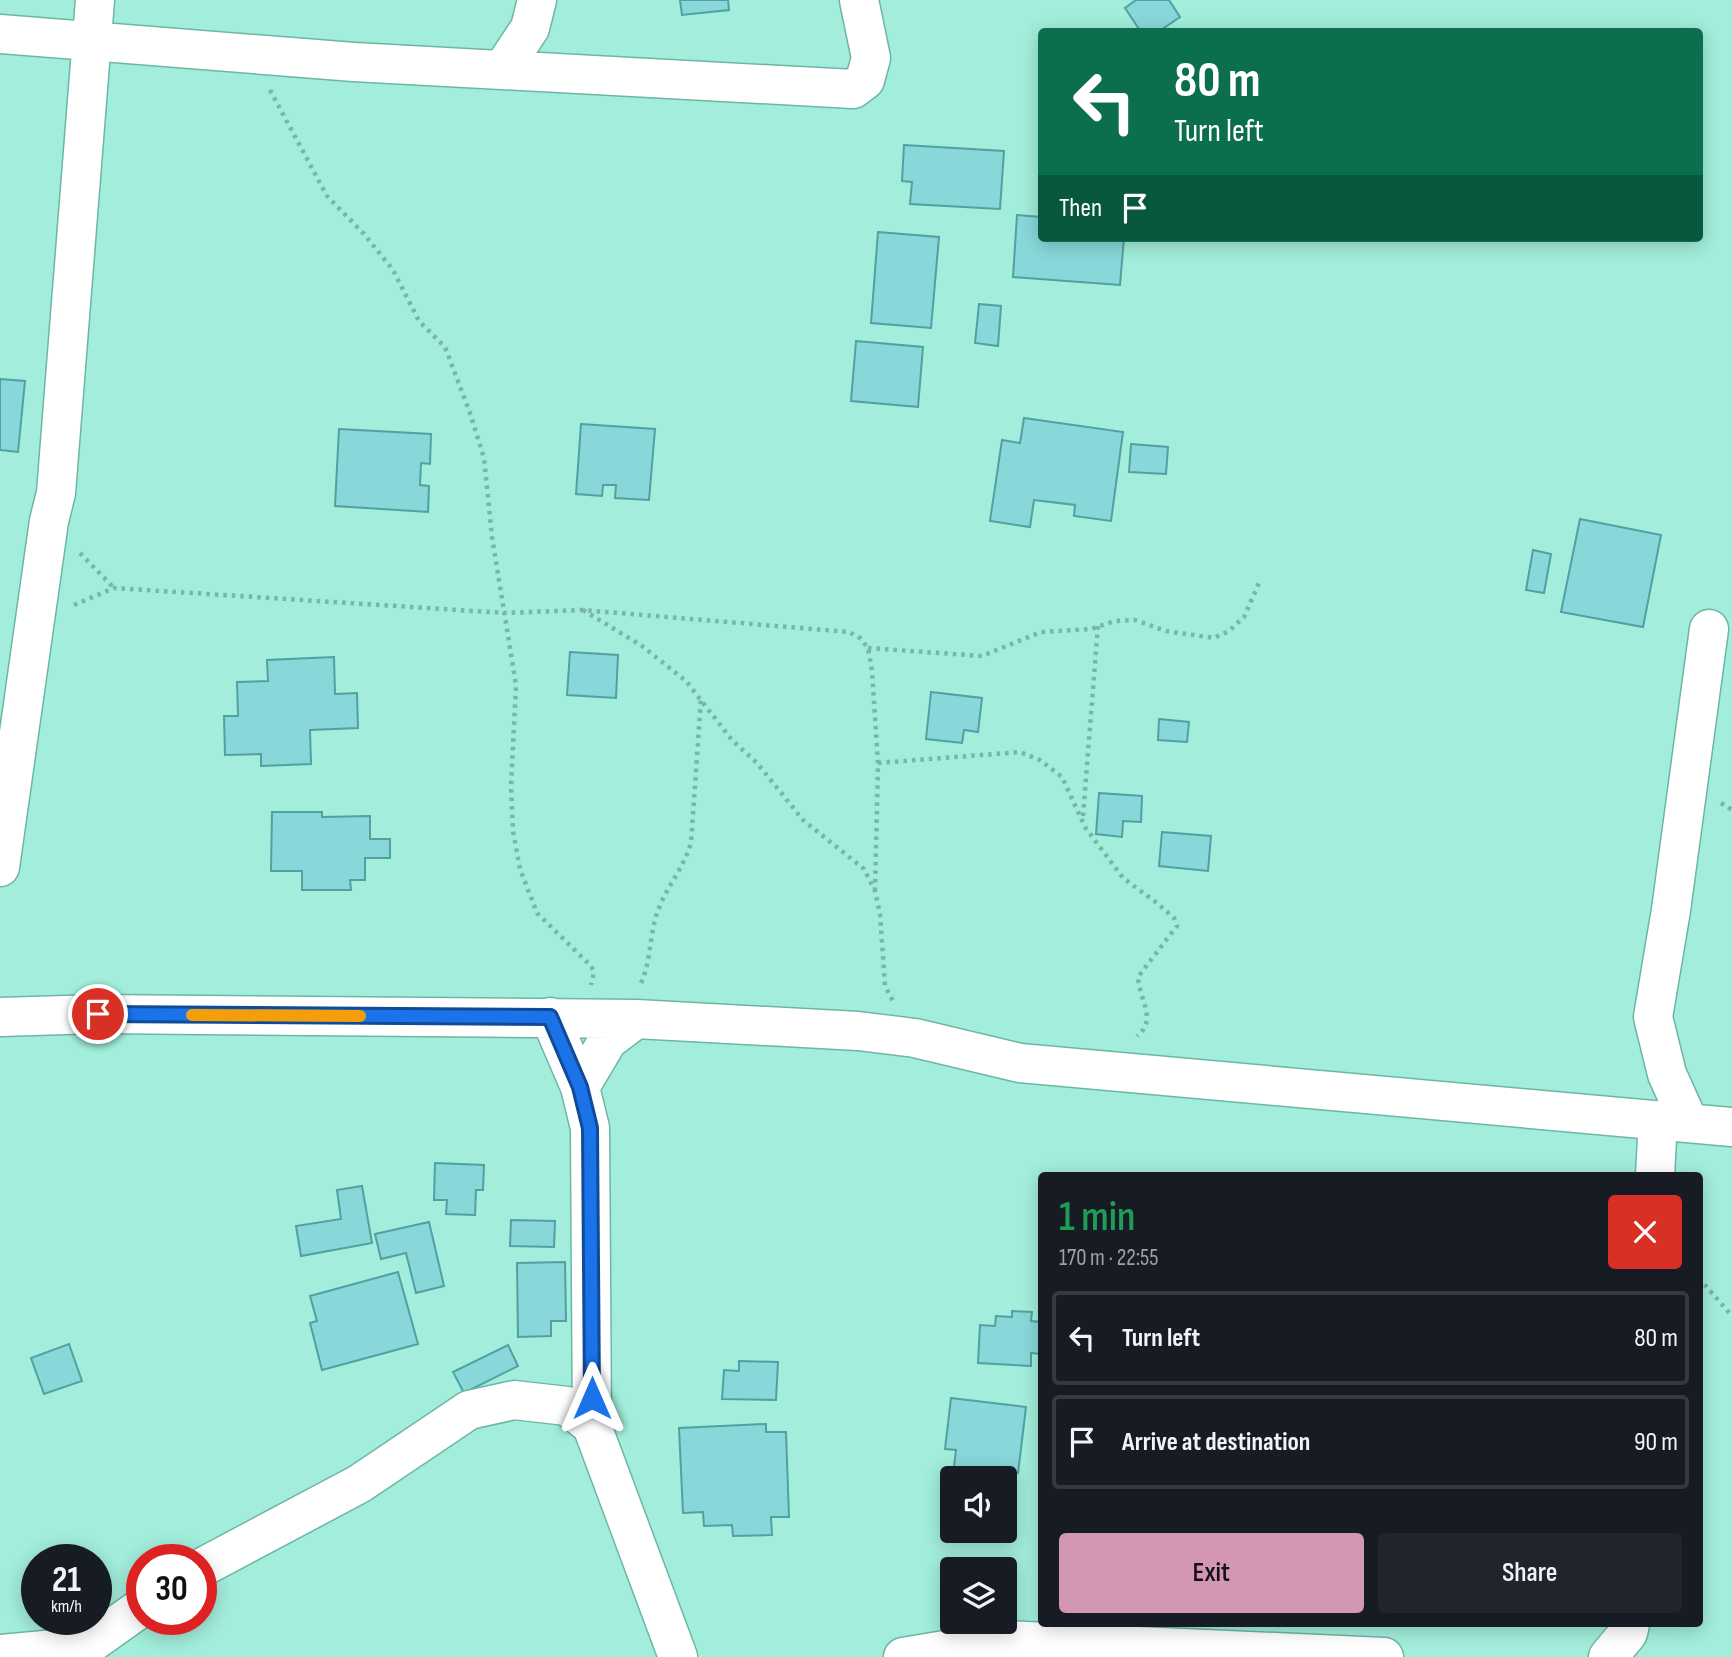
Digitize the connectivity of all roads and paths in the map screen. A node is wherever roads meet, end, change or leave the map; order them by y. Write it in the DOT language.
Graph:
graph roads {
  1 [pos="95,0"];
  2 [pos="537,0"];
  3 [pos="859,0"];
  4 [pos="0,34"];
  5 [pos="92,39"];
  6 [pos="244,54"];
  7 [pos="502,70"];
  8 [pos="1259,583"];
  9 [pos="582,610"];
  10 [pos="505,613"];
  11 [pos="36,625"];
  12 [pos="1098,626"];
  13 [pos="1709,629"];
  14 [pos="868,648"];
  15 [pos="701,698"];
  16 [pos="878,762"];
  17 [pos="1083,817"];
  18 [pos="0,867"];
  19 [pos="875,891"];
  20 [pos="0,1017"];
  21 [pos="562,1017"];
  22 [pos="630,1019"];
  23 [pos="915,1038"];
  24 [pos="1101,1070"];
  25 [pos="580,1087"];
  26 [pos="1674,1121"];
  27 [pos="1732,1127"];
  28 [pos="1656,1172"];
  29 [pos="1703,1283"];
  30 [pos="1732,1317"];
  31 [pos="592,1426"];
  32 [pos="217,1559"];
  33 [pos="126,1621"];
  34 [pos="1629,1627"];
  35 [pos="91,1652"];
  36 [pos="0,1654"];
  37 [pos="678,1657"];
  38 [pos="903,1657"];
  39 [pos="1384,1657"];
  40 [pos="1608,1657"];
  1 -- 5 [label="street"];
  2 -- 7 [label="street"];
  3 -- 7 [label="street"];
  4 -- 5 [label="street"];
  5 -- 6 [label="street"];
  5 -- 11 [label="street"];
  6 -- 7 [label="street"];
  6 -- 10 [label="path"];
  8 -- 12 [label="path"];
  9 -- 10 [label="path"];
  9 -- 14 [label="path"];
  9 -- 15 [label="path"];
  10 -- 11 [label="path"];
  10 -- 21 [label="path"];
  11 -- 18 [label="street"];
  12 -- 14 [label="path"];
  12 -- 17 [label="path"];
  13 -- 26 [label="street"];
  14 -- 16 [label="path"];
  15 -- 19 [label="path"];
  15 -- 22 [label="path"];
  16 -- 17 [label="path"];
  16 -- 19 [label="path"];
  17 -- 24 [label="path"];
  19 -- 23 [label="path"];
  20 -- 21 [label="street"];
  21 -- 22 [label="street"];
  21 -- 25 [label="street"];
  22 -- 23 [label="street"];
  22 -- 25 [label="street"];
  23 -- 24 [label="street"];
  24 -- 26 [label="street"];
  25 -- 31 [label="street"];
  26 -- 27 [label="street"];
  26 -- 28 [label="street"];
  29 -- 30 [label="path"];
  31 -- 32 [label="street"];
  31 -- 37 [label="street"];
  33 -- 35 [label="street"];
  34 -- 40 [label="street"];
  35 -- 36 [label="street"];
  38 -- 39 [label="street"];
}
